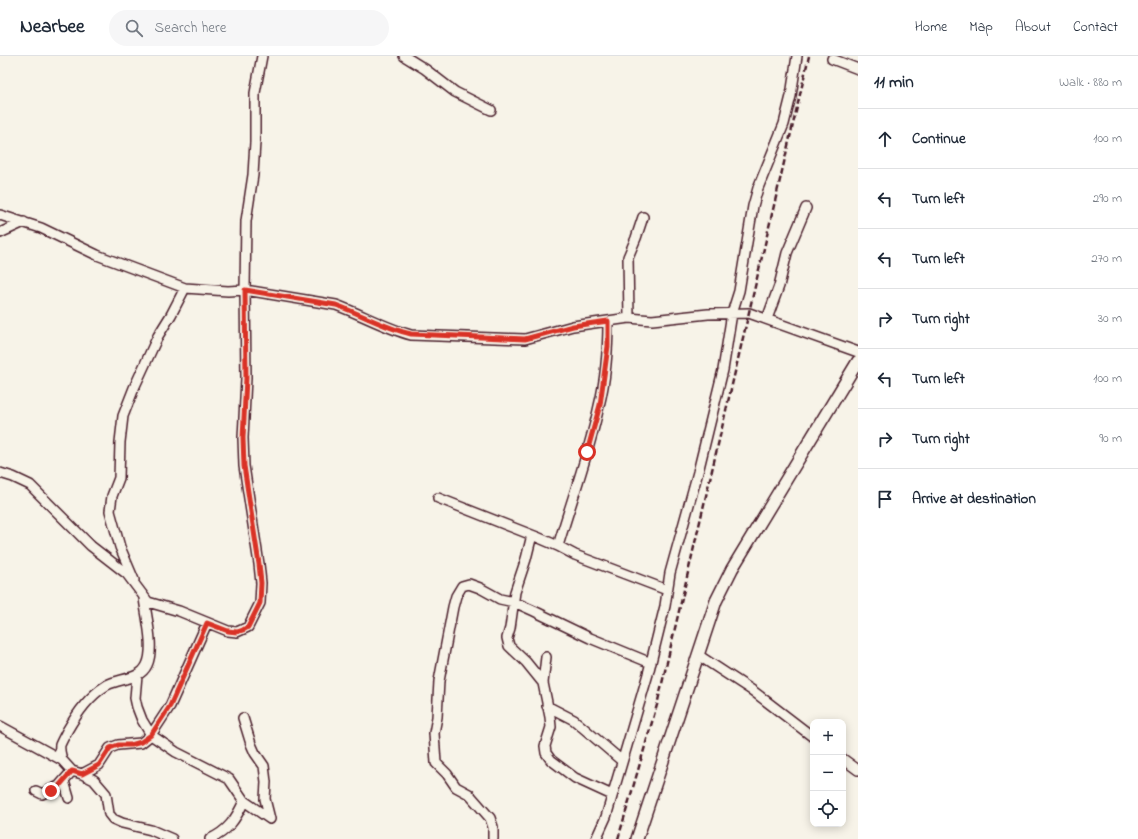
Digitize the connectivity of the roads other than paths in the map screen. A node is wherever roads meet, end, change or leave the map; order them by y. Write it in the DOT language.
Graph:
graph roads {
  1 [pos="262,56"];
  2 [pos="404,56"];
  3 [pos="798,56"];
  4 [pos="832,59"];
  5 [pos="858,69"];
  6 [pos="491,110"];
  7 [pos="806,208"];
  8 [pos="0,215"];
  9 [pos="643,217"];
  10 [pos="24,222"];
  11 [pos="0,233"];
  12 [pos="184,288"];
  13 [pos="245,290"];
  14 [pos="732,313"];
  15 [pos="629,318"];
  16 [pos="767,319"];
  17 [pos="608,321"];
  18 [pos="858,352"];
  19 [pos="858,361"];
  20 [pos="0,473"];
  21 [pos="438,498"];
  22 [pos="532,535"];
  23 [pos="558,546"];
  24 [pos="137,586"];
  25 [pos="667,590"];
  26 [pos="144,598"];
  27 [pos="514,602"];
  28 [pos="207,623"];
  29 [pos="698,655"];
  30 [pos="546,657"];
  31 [pos="650,663"];
  32 [pos="137,675"];
  33 [pos="543,683"];
  34 [pos="547,706"];
  35 [pos="243,718"];
  36 [pos="0,726"];
  37 [pos="151,735"];
  38 [pos="810,735"];
  39 [pos="62,760"];
  40 [pos="622,761"];
  41 [pos="846,761"];
  42 [pos="858,770"];
  43 [pos="72,771"];
  44 [pos="82,774"];
  45 [pos="64,781"];
  46 [pos="36,791"];
  47 [pos="612,795"];
  48 [pos="69,798"];
  49 [pos="244,801"];
  50 [pos="172,839"];
  51 [pos="210,839"];
  52 [pos="493,839"];
  53 [pos="596,839"];
  54 [pos="637,839"];
  1 -- 13 [label="street"];
  2 -- 6 [label="street"];
  3 -- 14 [label="street"];
  4 -- 5 [label="street"];
  7 -- 16 [label="street"];
  8 -- 10 [label="street"];
  9 -- 15 [label="street"];
  10 -- 11 [label="street"];
  10 -- 12 [label="street"];
  12 -- 13 [label="street"];
  12 -- 24 [label="street"];
  13 -- 17 [label="street"];
  13 -- 28 [label="street"];
  14 -- 15 [label="street"];
  14 -- 16 [label="street"];
  14 -- 25 [label="street"];
  15 -- 17 [label="street"];
  16 -- 18 [label="street"];
  17 -- 23 [label="street"];
  19 -- 29 [label="main road"];
  20 -- 24 [label="street"];
  21 -- 22 [label="street"];
  22 -- 23 [label="street"];
  22 -- 27 [label="street"];
  23 -- 25 [label="street"];
  24 -- 26 [label="street"];
  25 -- 31 [label="street"];
  26 -- 28 [label="street"];
  26 -- 32 [label="street"];
  27 -- 31 [label="street"];
  27 -- 33 [label="street"];
  27 -- 52 [label="street"];
  28 -- 37 [label="street"];
  29 -- 38 [label="street"];
  29 -- 54 [label="main road"];
  30 -- 33 [label="street"];
  31 -- 40 [label="street"];
  32 -- 37 [label="street"];
  32 -- 39 [label="street"];
  33 -- 34 [label="street"];
  34 -- 40 [label="street"];
  34 -- 47 [label="street"];
  35 -- 49 [label="street"];
  36 -- 39 [label="street"];
  37 -- 44 [label="street"];
  37 -- 49 [label="street"];
  39 -- 43 [label="street"];
  40 -- 47 [label="street"];
  41 -- 42 [label="street"];
  43 -- 44 [label="street"];
  43 -- 45 [label="street"];
  44 -- 50 [label="street"];
  45 -- 46 [label="street"];
  45 -- 48 [label="street"];
  47 -- 53 [label="street"];
  49 -- 51 [label="street"];
}
